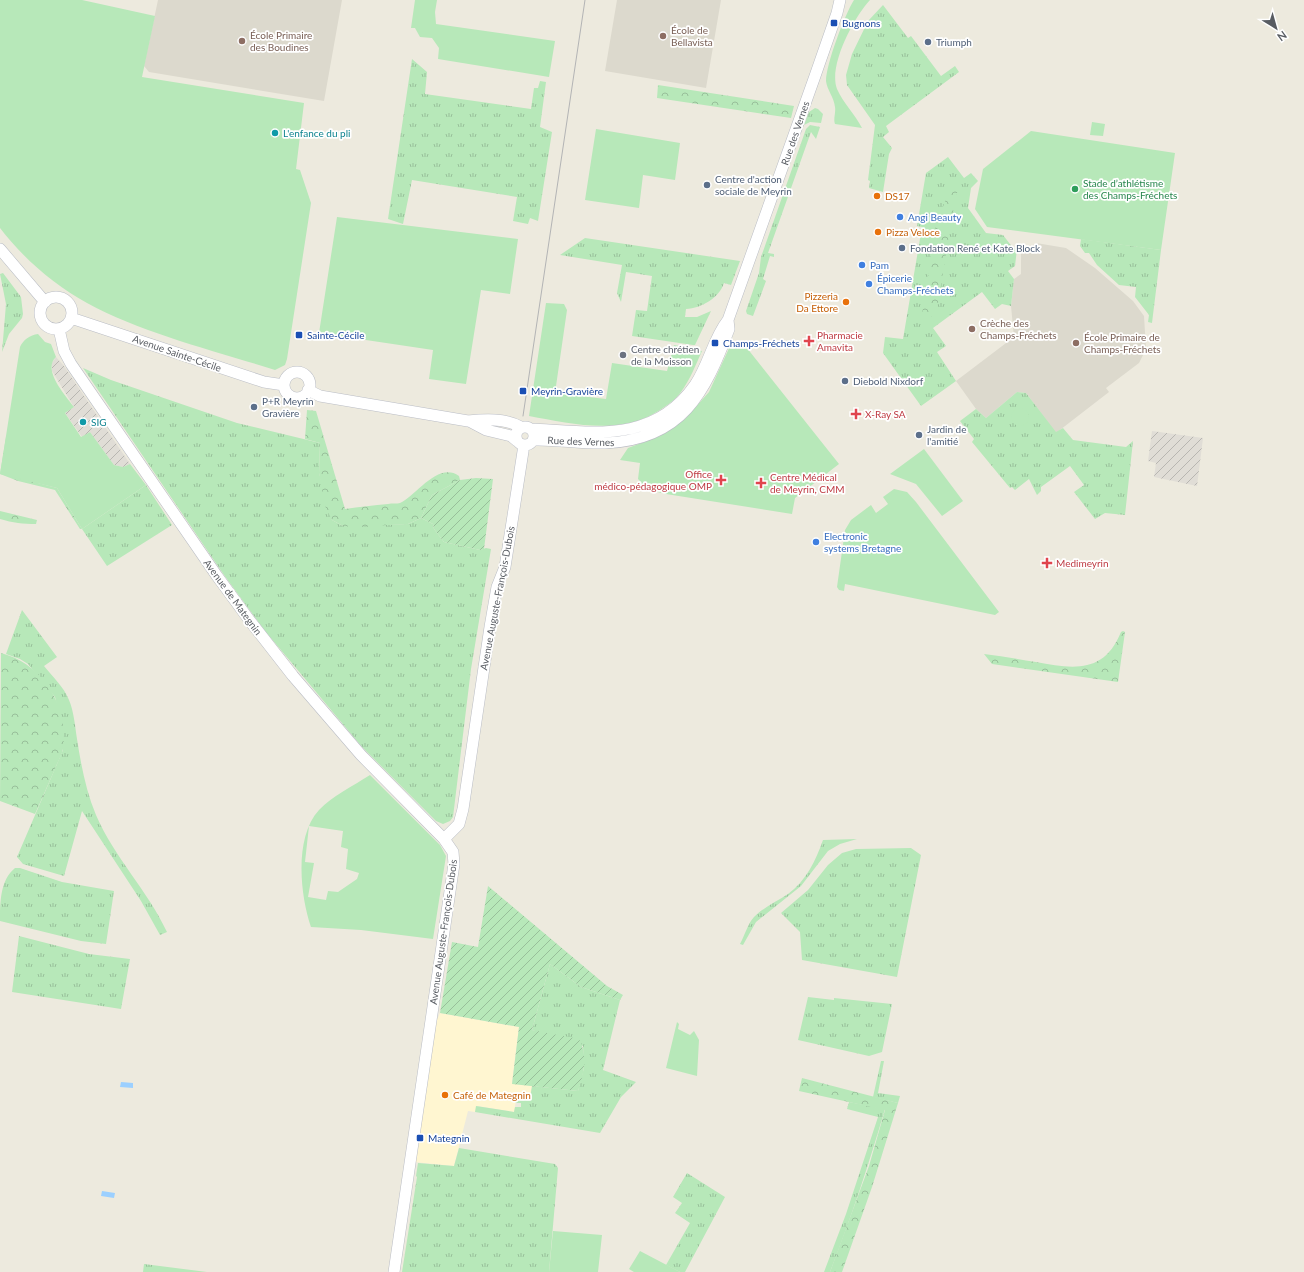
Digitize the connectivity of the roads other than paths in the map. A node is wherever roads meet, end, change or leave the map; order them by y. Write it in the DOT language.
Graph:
graph roads {
  1 [pos="840,0"];
  2 [pos="845,0"];
  3 [pos="837,13"];
  4 [pos="0,249"];
  5 [pos="45,302"];
  6 [pos="71,318"];
  7 [pos="59,329"];
  8 [pos="284,385"];
  9 [pos="308,390"];
  10 [pos="525,436"];
  11 [pos="444,839"];
  12 [pos="393,1269"];
  1 -- 3 [label="main road, Rue des Vernes"];
  2 -- 3 [label="main road, Rue des Vernes"];
  3 -- 10 [label="main road, Rue des Vernes"];
  4 -- 5 [label="main road"];
  5 -- 6 [label="main road"];
  5 -- 7 [label="main road"];
  6 -- 7 [label="main road"];
  6 -- 8 [label="main road, Avenue Sainte-Cécile"];
  7 -- 11 [label="main road, Avenue de Mategnin"];
  8 -- 9 [label="main road"];
  8 -- 9 [label="main road"];
  9 -- 10 [label="main road"];
  10 -- 11 [label="main road, Avenue Auguste-François-Dubois"];
  11 -- 12 [label="main road, Avenue Auguste-François-Dubois"];
}
